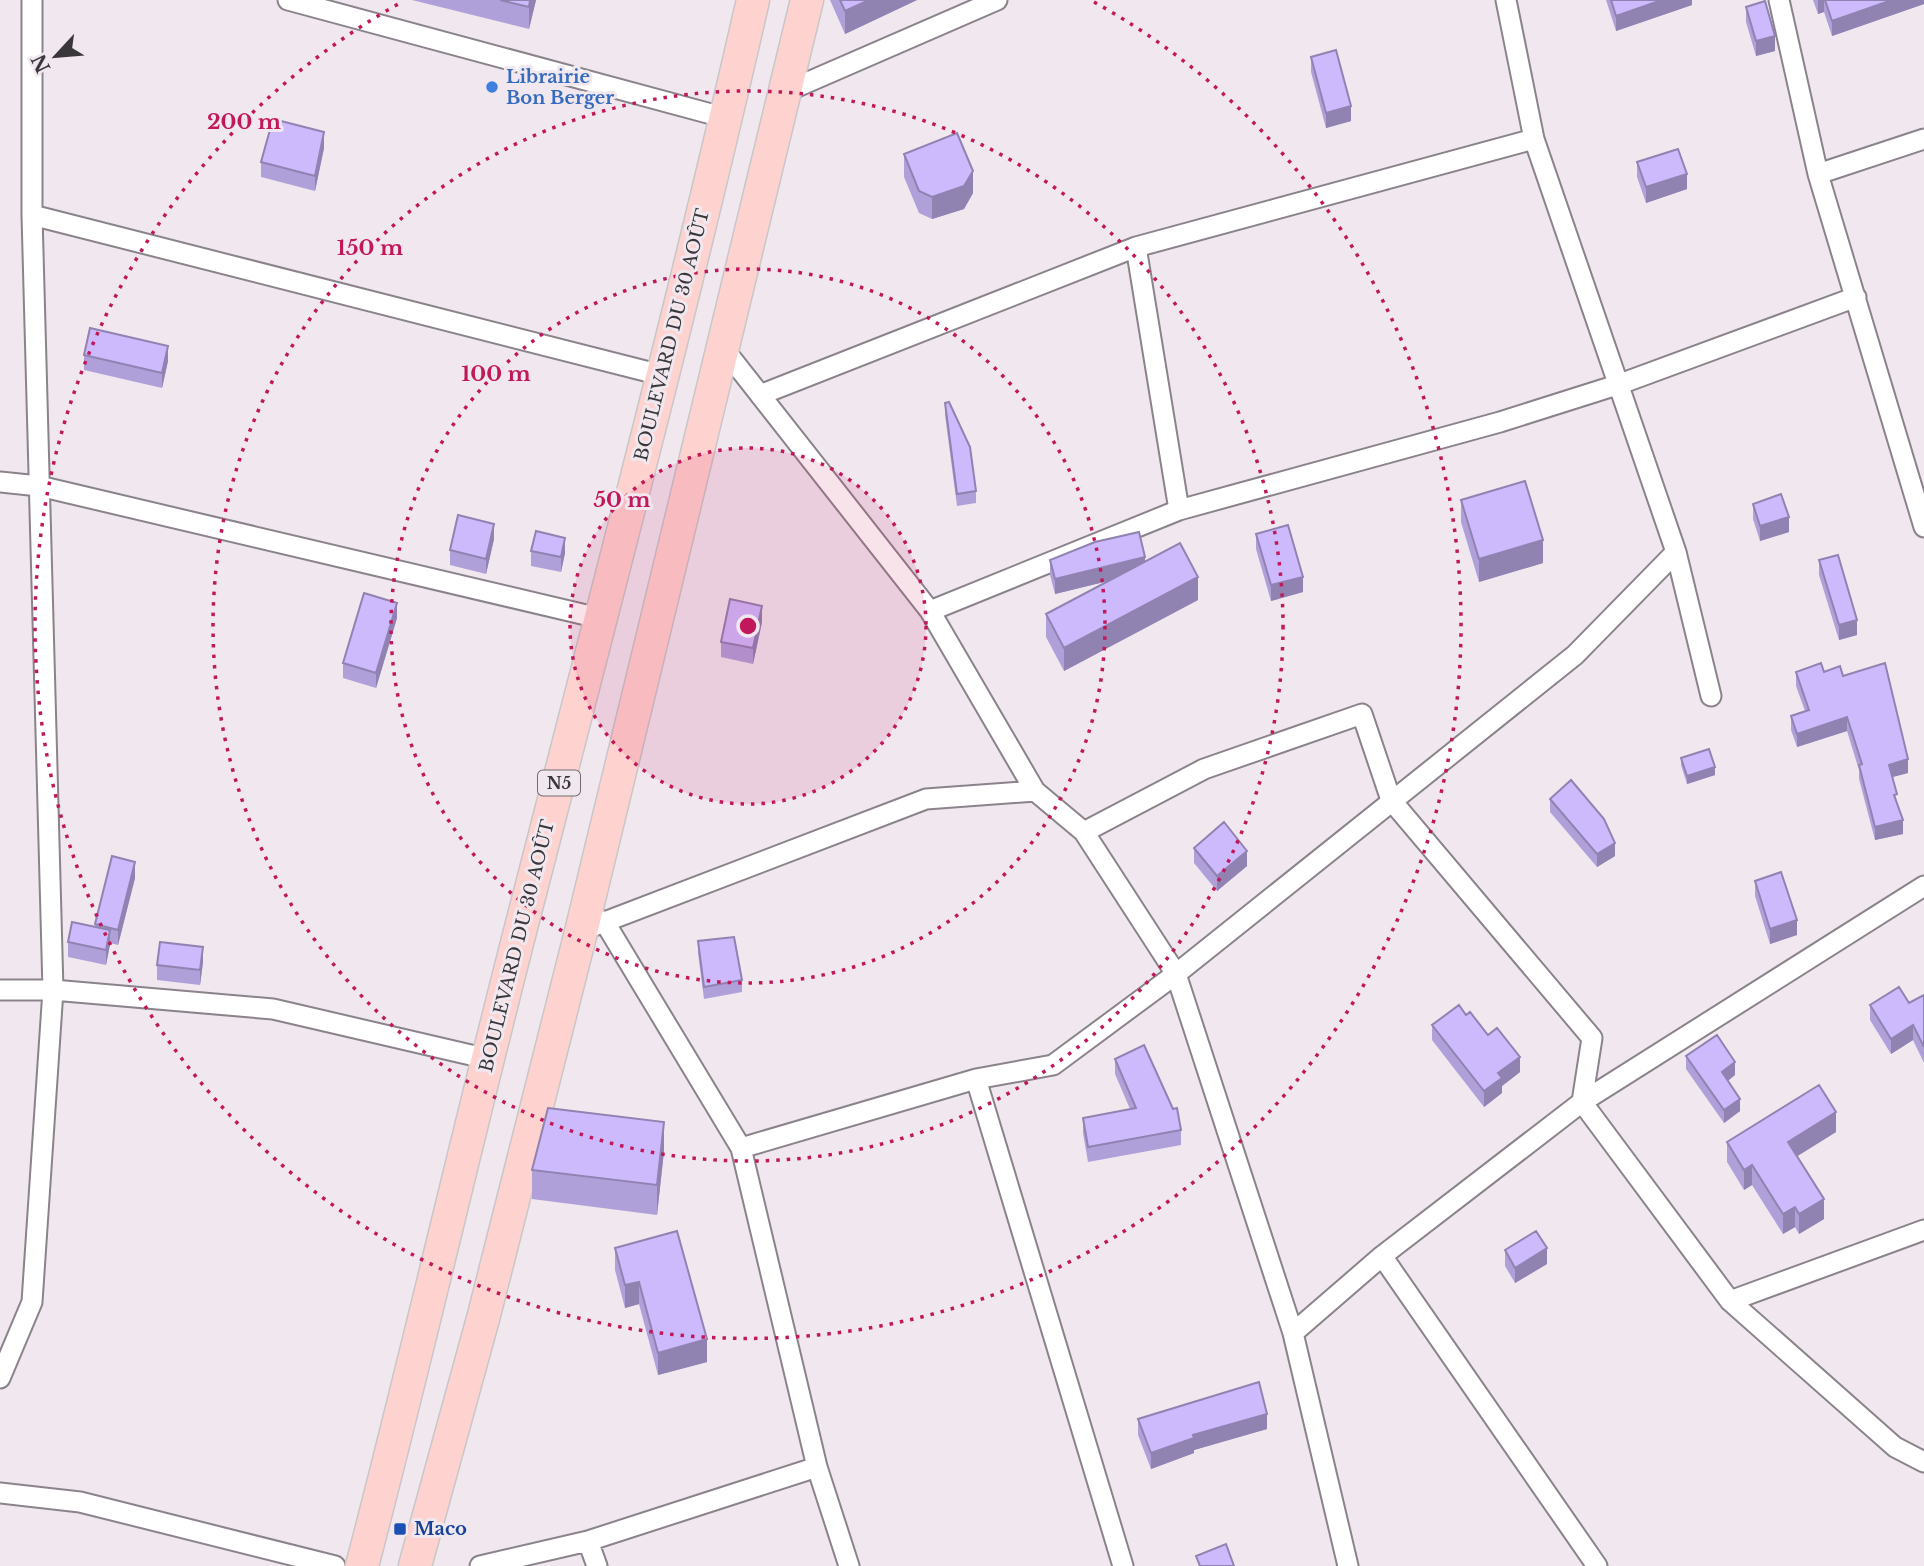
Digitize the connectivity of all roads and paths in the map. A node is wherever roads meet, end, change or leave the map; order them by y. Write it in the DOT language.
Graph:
graph roads {
  1 [pos="32,0"];
  2 [pos="288,0"];
  3 [pos="753,0"];
  4 [pos="807,0"];
  5 [pos="997,0"];
  6 [pos="1506,0"];
  7 [pos="1779,0"];
  8 [pos="783,93"];
  9 [pos="726,118"];
  10 [pos="1534,139"];
  11 [pos="1924,139"];
  12 [pos="1818,174"];
  13 [pos="32,215"];
  14 [pos="1136,247"];
  15 [pos="1856,297"];
  16 [pos="724,349"];
  17 [pos="661,376"];
  18 [pos="1619,384"];
  19 [pos="760,395"];
  20 [pos="0,482"];
  21 [pos="39,486"];
  22 [pos="1179,510"];
  23 [pos="1924,527"];
  24 [pos="1676,552"];
  25 [pos="930,611"];
  26 [pos="603,619"];
  27 [pos="1711,696"];
  28 [pos="1035,791"];
  29 [pos="1391,800"];
  30 [pos="1084,832"];
  31 [pos="1924,886"];
  32 [pos="592,927"];
  33 [pos="1176,974"];
  34 [pos="0,990"];
  35 [pos="53,990"];
  36 [pos="488,1059"];
  37 [pos="976,1079"];
  38 [pos="1582,1102"];
  39 [pos="741,1148"];
  40 [pos="1924,1230"];
  41 [pos="1382,1256"];
  42 [pos="1730,1301"];
  43 [pos="1293,1333"];
  44 [pos="0,1378"];
  45 [pos="1924,1462"];
  46 [pos="817,1467"];
  47 [pos="0,1493"];
  48 [pos="588,1541"];
  49 [pos="335,1566"];
  50 [pos="362,1566"];
  51 [pos="415,1566"];
  52 [pos="480,1566"];
  53 [pos="597,1566"];
  54 [pos="849,1566"];
  55 [pos="1124,1566"];
  56 [pos="1348,1566"];
  57 [pos="1598,1566"];
  1 -- 13 [label="street"];
  2 -- 9 [label="street"];
  3 -- 9 [label="highway, BOULEVARD DU 30 AOÛT / N5"];
  4 -- 8 [label="highway"];
  5 -- 8 [label="street"];
  6 -- 10 [label="street"];
  7 -- 12 [label="street"];
  8 -- 16 [label="highway"];
  9 -- 17 [label="highway, BOULEVARD DU 30 AOÛT / N5"];
  10 -- 14 [label="street"];
  10 -- 18 [label="street"];
  11 -- 12 [label="street"];
  12 -- 15 [label="street"];
  13 -- 17 [label="street"];
  13 -- 21 [label="street"];
  14 -- 19 [label="street"];
  14 -- 22 [label="street"];
  15 -- 18 [label="street"];
  15 -- 23 [label="street"];
  16 -- 19 [label="street"];
  16 -- 32 [label="highway"];
  17 -- 26 [label="highway, BOULEVARD DU 30 AOÛT / N5"];
  18 -- 22 [label="street"];
  18 -- 24 [label="street"];
  19 -- 25 [label="street"];
  20 -- 21 [label="street"];
  21 -- 26 [label="street"];
  21 -- 35 [label="street"];
  22 -- 25 [label="street"];
  24 -- 27 [label="street"];
  24 -- 29 [label="street"];
  25 -- 28 [label="street"];
  26 -- 36 [label="highway, BOULEVARD DU 30 AOÛT / N5"];
  28 -- 30 [label="street"];
  28 -- 32 [label="street"];
  29 -- 30 [label="street"];
  29 -- 33 [label="street"];
  29 -- 38 [label="street"];
  30 -- 33 [label="street"];
  31 -- 38 [label="street"];
  32 -- 39 [label="street"];
  32 -- 51 [label="highway"];
  33 -- 37 [label="street"];
  33 -- 43 [label="street"];
  34 -- 35 [label="street"];
  35 -- 36 [label="street"];
  35 -- 44 [label="street"];
  36 -- 50 [label="highway, BOULEVARD DU 30 AOÛT / N5"];
  37 -- 39 [label="street"];
  37 -- 55 [label="street"];
  38 -- 41 [label="street"];
  38 -- 42 [label="street"];
  39 -- 46 [label="street"];
  40 -- 42 [label="street"];
  41 -- 43 [label="street"];
  41 -- 57 [label="street"];
  42 -- 45 [label="street"];
  43 -- 56 [label="street"];
  46 -- 48 [label="street"];
  46 -- 54 [label="street"];
  47 -- 49 [label="street"];
  48 -- 52 [label="street"];
  48 -- 53 [label="street"];
}
